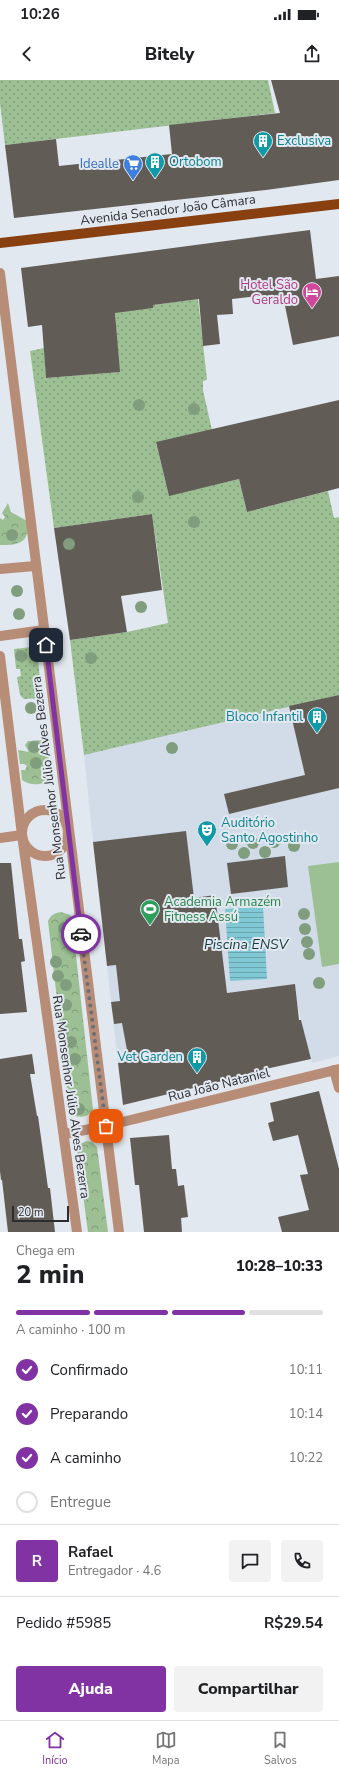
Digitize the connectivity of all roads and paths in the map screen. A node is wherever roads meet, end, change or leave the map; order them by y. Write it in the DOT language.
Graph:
graph roads {
  1 [pos="339,204"];
  2 [pos="0,243"];
  3 [pos="0,273"];
  4 [pos="35,566"];
  5 [pos="0,569"];
  6 [pos="44,630"];
  7 [pos="0,636"];
  8 [pos="0,656"];
  9 [pos="68,830"];
  10 [pos="22,835"];
  11 [pos="0,838"];
  12 [pos="337,1070"];
  13 [pos="339,1088"];
  14 [pos="106,1126"];
  15 [pos="64,1134"];
  16 [pos="77,1232"];
  17 [pos="119,1232"];
  1 -- 2 [label="main road, Avenida Senador João Câmara"];
  3 -- 4 [label="street, Rua Monsenhor Júlio Alves Bezerra"];
  4 -- 5 [label="street"];
  4 -- 6 [label="street, Rua Monsenhor Júlio Alves Bezerra"];
  6 -- 7 [label="street"];
  6 -- 9 [label="street, Rua Monsenhor Júlio Alves Bezerra"];
  8 -- 10 [label="street, Rua Monsenhor Júlio Alves Bezerra"];
  9 -- 10 [label="street"];
  9 -- 10 [label="street"];
  9 -- 14 [label="street, Rua Monsenhor Júlio Alves Bezerra"];
  10 -- 11 [label="street"];
  10 -- 15 [label="street, Rua Monsenhor Júlio Alves Bezerra"];
  12 -- 13 [label="street"];
  12 -- 14 [label="street, Rua João Nataniel"];
  14 -- 15 [label="street, Rua João Nataniel"];
  14 -- 17 [label="street, Rua Monsenhor Júlio Alves Bezerra"];
  15 -- 16 [label="street, Rua Monsenhor Júlio Alves Bezerra"];
}
